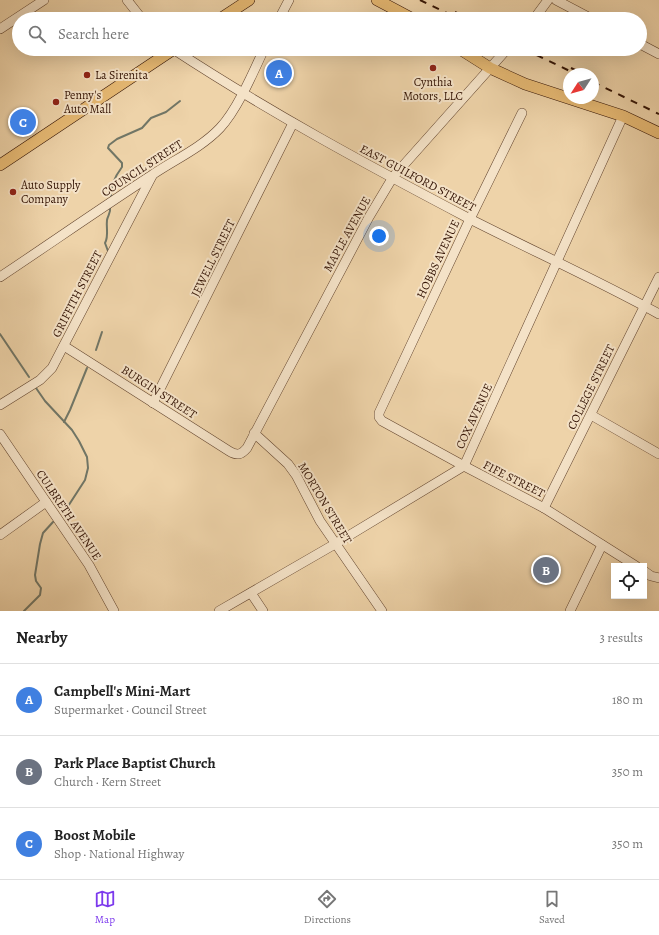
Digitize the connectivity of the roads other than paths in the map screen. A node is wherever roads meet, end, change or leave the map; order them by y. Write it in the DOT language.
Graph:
graph roads {
  1 [pos="44,0"];
  2 [pos="127,0"];
  3 [pos="249,0"];
  4 [pos="289,0"];
  5 [pos="377,0"];
  6 [pos="548,0"];
  7 [pos="556,0"];
  8 [pos="26,12"];
  9 [pos="136,12"];
  10 [pos="231,12"];
  11 [pos="283,12"];
  12 [pos="400,12"];
  13 [pos="539,12"];
  14 [pos="579,12"];
  15 [pos="12,22"];
  16 [pos="0,30"];
  17 [pos="647,48"];
  18 [pos="659,54"];
  19 [pos="164,56"];
  20 [pos="185,56"];
  21 [pos="261,56"];
  22 [pos="471,56"];
  23 [pos="501,56"];
  24 [pos="490,68"];
  25 [pos="242,94"];
  26 [pos="522,113"];
  27 [pos="623,116"];
  28 [pos="293,123"];
  29 [pos="659,133"];
  30 [pos="0,166"];
  31 [pos="153,174"];
  32 [pos="393,178"];
  33 [pos="470,219"];
  34 [pos="557,262"];
  35 [pos="0,277"];
  36 [pos="659,277"];
  37 [pos="645,306"];
  38 [pos="659,314"];
  39 [pos="64,346"];
  40 [pos="154,403"];
  41 [pos="0,405"];
  42 [pos="591,415"];
  43 [pos="379,417"];
  44 [pos="254,433"];
  45 [pos="0,434"];
  46 [pos="241,454"];
  47 [pos="659,454"];
  48 [pos="464,466"];
  49 [pos="46,502"];
  50 [pos="544,508"];
  51 [pos="0,535"];
  52 [pos="335,544"];
  53 [pos="602,545"];
  54 [pos="631,563"];
  55 [pos="647,573"];
  56 [pos="659,578"];
  57 [pos="251,593"];
  58 [pos="114,611"];
  59 [pos="219,611"];
  60 [pos="263,611"];
  61 [pos="382,611"];
  62 [pos="570,611"];
  1 -- 8 [label="street"];
  2 -- 9 [label="street"];
  3 -- 10 [label="main road"];
  4 -- 11 [label="street"];
  5 -- 12 [label="main road"];
  6 -- 13 [label="street"];
  7 -- 14 [label="street"];
  15 -- 16 [label="street"];
  17 -- 18 [label="street"];
  19 -- 30 [label="main road"];
  20 -- 25 [label="street, EAST GUILFORD STREET"];
  21 -- 25 [label="street, COUNCIL STREET"];
  22 -- 24 [label="main road"];
  23 -- 24 [label="street, MAPLE AVENUE"];
  24 -- 27 [label="main road"];
  24 -- 32 [label="street, MAPLE AVENUE"];
  25 -- 28 [label="street, EAST GUILFORD STREET"];
  25 -- 31 [label="street, COUNCIL STREET"];
  26 -- 33 [label="street, HOBBS AVENUE"];
  27 -- 29 [label="main road"];
  27 -- 34 [label="street, COX AVENUE"];
  28 -- 32 [label="street, EAST GUILFORD STREET"];
  28 -- 40 [label="street, JEWELL STREET"];
  31 -- 35 [label="street, COUNCIL STREET"];
  31 -- 39 [label="street, GRIFFITH STREET"];
  32 -- 33 [label="street, EAST GUILFORD STREET"];
  32 -- 44 [label="street, MAPLE AVENUE"];
  33 -- 34 [label="street, EAST GUILFORD STREET"];
  33 -- 43 [label="street, HOBBS AVENUE"];
  34 -- 37 [label="street, EAST GUILFORD STREET"];
  34 -- 48 [label="street, COX AVENUE"];
  36 -- 37 [label="street, COLLEGE STREET"];
  37 -- 38 [label="street, EAST GUILFORD STREET"];
  37 -- 42 [label="street, COLLEGE STREET"];
  39 -- 40 [label="street, BURGIN STREET"];
  39 -- 41 [label="street, GRIFFITH STREET"];
  40 -- 46 [label="street, BURGIN STREET"];
  42 -- 47 [label="street"];
  42 -- 50 [label="street, COLLEGE STREET"];
  43 -- 48 [label="street, FIFE STREET"];
  44 -- 46 [label="street, MAPLE AVENUE"];
  44 -- 52 [label="street, MORTON STREET"];
  45 -- 49 [label="street, CULBRETH AVENUE"];
  48 -- 50 [label="street, FIFE STREET"];
  48 -- 52 [label="street, COX AVENUE"];
  49 -- 51 [label="street"];
  49 -- 58 [label="street, CULBRETH AVENUE"];
  50 -- 53 [label="street, FIFE STREET"];
  52 -- 57 [label="street, COX AVENUE"];
  52 -- 61 [label="street, MORTON STREET"];
  53 -- 54 [label="street, FIFE STREET"];
  53 -- 62 [label="street"];
  55 -- 56 [label="street"];
  57 -- 59 [label="street, COX AVENUE"];
  57 -- 60 [label="street"];
}
